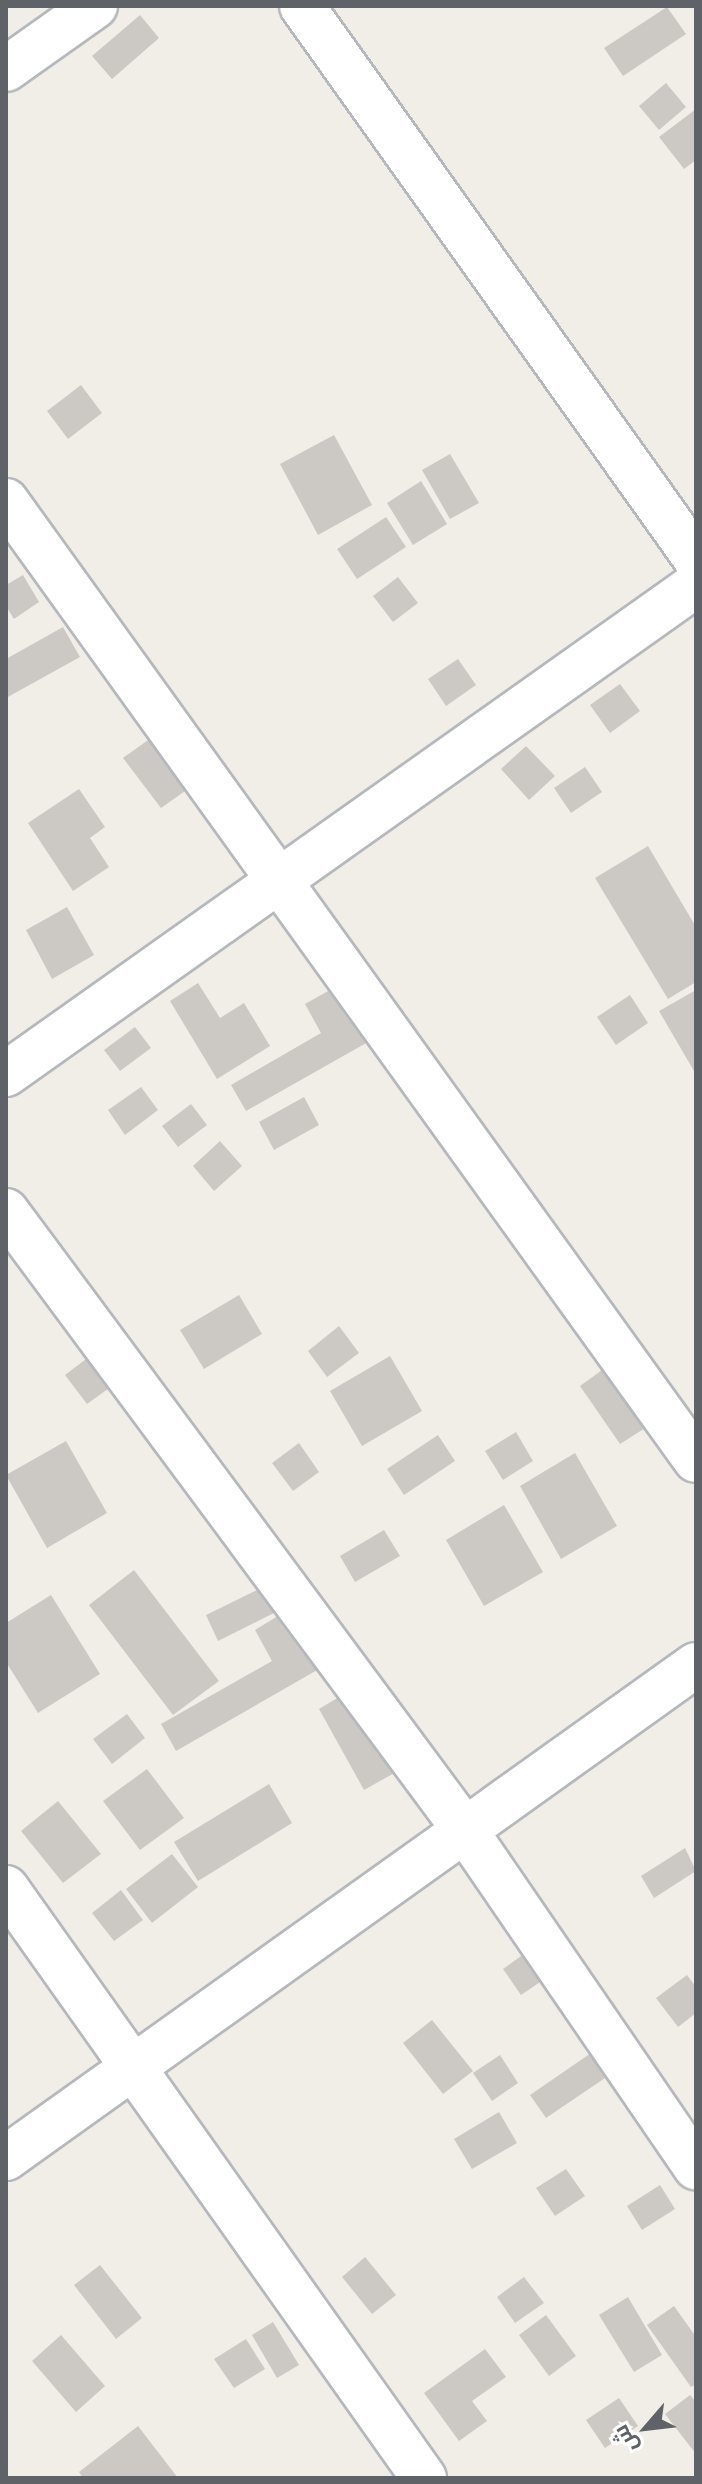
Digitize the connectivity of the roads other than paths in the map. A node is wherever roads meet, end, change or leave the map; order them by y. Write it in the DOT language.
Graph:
graph roads {
  1 [pos="95,6"];
  2 [pos="302,6"];
  3 [pos="6,69"];
  4 [pos="6,501"];
  5 [pos="696,559"];
  6 [pos="696,585"];
  7 [pos="278,877"];
  8 [pos="6,1074"];
  9 [pos="6,1211"];
  10 [pos="696,1460"];
  11 [pos="696,1665"];
  12 [pos="465,1830"];
  13 [pos="6,1888"];
  14 [pos="134,2064"];
  15 [pos="6,2158"];
  16 [pos="696,2167"];
  17 [pos="424,2478"];
  1 -- 3 [label="street"];
  2 -- 5 [label="street"];
  4 -- 7 [label="street"];
  6 -- 7 [label="street"];
  7 -- 8 [label="street"];
  7 -- 10 [label="street"];
  9 -- 12 [label="street"];
  11 -- 12 [label="street"];
  12 -- 14 [label="street"];
  12 -- 16 [label="street"];
  13 -- 14 [label="street"];
  14 -- 15 [label="street"];
  14 -- 17 [label="street"];
}
